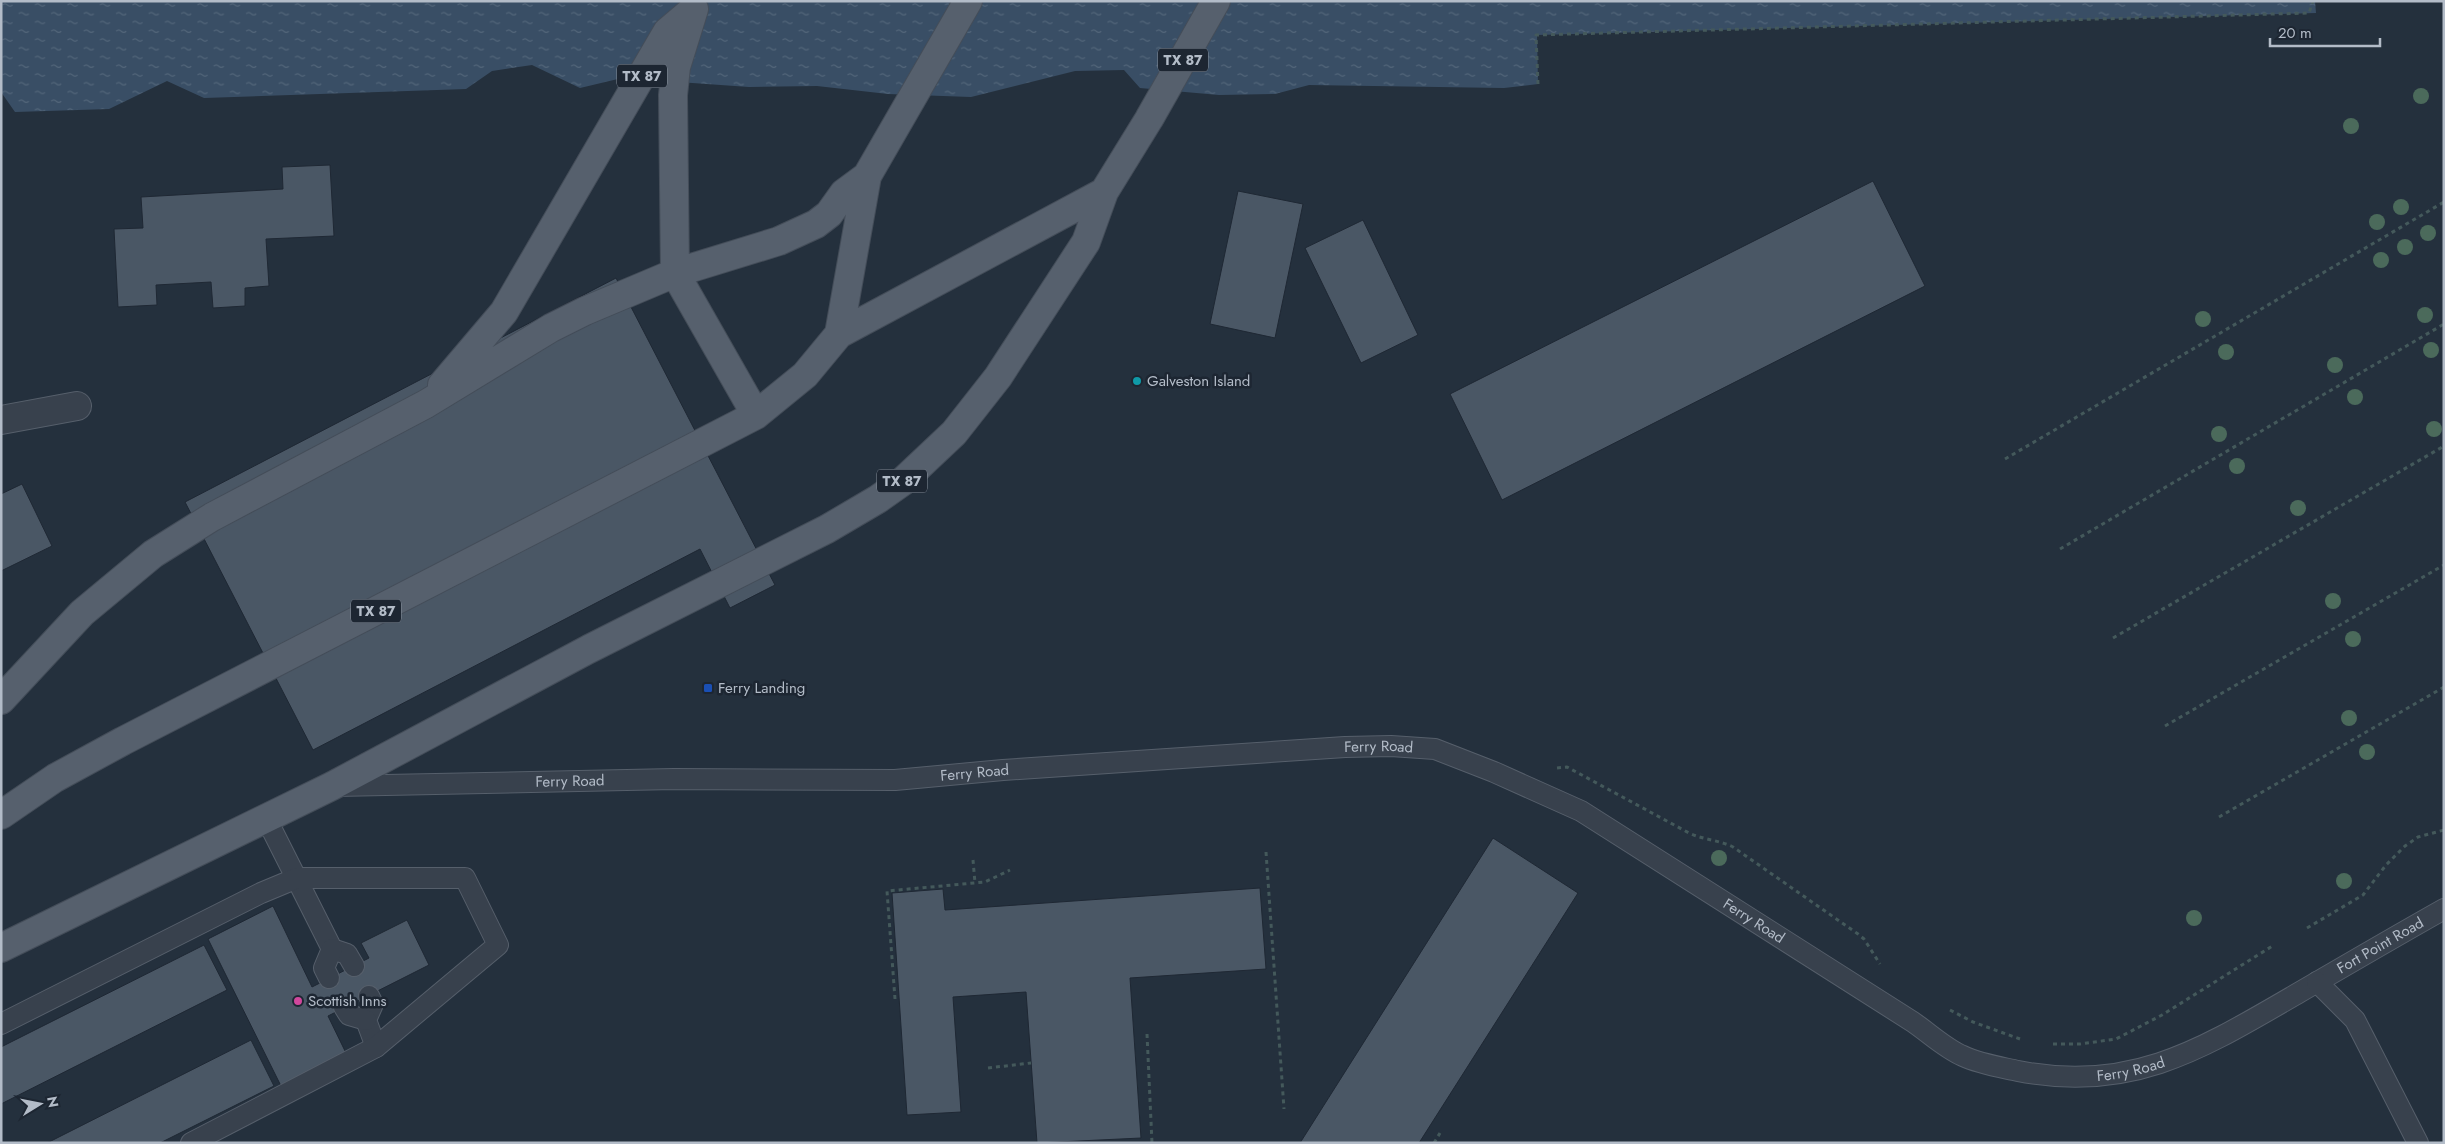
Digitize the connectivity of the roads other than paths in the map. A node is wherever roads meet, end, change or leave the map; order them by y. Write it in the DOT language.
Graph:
graph roads {
  1 [pos="968,1"];
  2 [pos="1216,1"];
  3 [pos="696,5"];
  4 [pos="867,176"];
  5 [pos="1104,192"];
  6 [pos="675,273"];
  7 [pos="839,334"];
  8 [pos="426,404"];
  9 [pos="77,406"];
  10 [pos="756,416"];
  11 [pos="1,420"];
  12 [pos="1,700"];
  13 [pos="332,786"];
  14 [pos="1,816"];
  15 [pos="266,818"];
  16 [pos="297,878"];
  17 [pos="2444,909"];
  18 [pos="1,948"];
  19 [pos="332,949"];
  20 [pos="354,966"];
  21 [pos="329,978"];
  22 [pos="2317,982"];
  23 [pos="369,996"];
  24 [pos="344,1008"];
  25 [pos="366,1020"];
  26 [pos="1,1024"];
  27 [pos="376,1048"];
  28 [pos="191,1143"];
  29 [pos="2418,1143"];
  1 -- 4 [label="main road, TX 87"];
  2 -- 5 [label="main road, TX 87"];
  3 -- 6 [label="main road, TX 87"];
  3 -- 8 [label="main road, TX 87"];
  4 -- 6 [label="main road, TX 87"];
  4 -- 7 [label="main road, TX 87"];
  5 -- 7 [label="main road, TX 87"];
  5 -- 13 [label="main road, TX 87"];
  6 -- 8 [label="main road, TX 87"];
  6 -- 10 [label="main road, TX 87"];
  7 -- 10 [label="main road, TX 87"];
  8 -- 12 [label="main road, TX 87"];
  9 -- 11 [label="street"];
  10 -- 14 [label="main road, TX 87"];
  13 -- 15 [label="main road, TX 87"];
  13 -- 22 [label="lane, Ferry Road"];
  15 -- 16 [label="lane"];
  15 -- 18 [label="main road, TX 87"];
  16 -- 19 [label="lane"];
  16 -- 26 [label="lane"];
  16 -- 27 [label="lane"];
  17 -- 22 [label="lane, Fort Point Road"];
  19 -- 20 [label="lane"];
  19 -- 21 [label="lane"];
  22 -- 29 [label="lane"];
  23 -- 25 [label="lane"];
  24 -- 25 [label="lane"];
  25 -- 27 [label="lane"];
  27 -- 28 [label="lane"];
}
